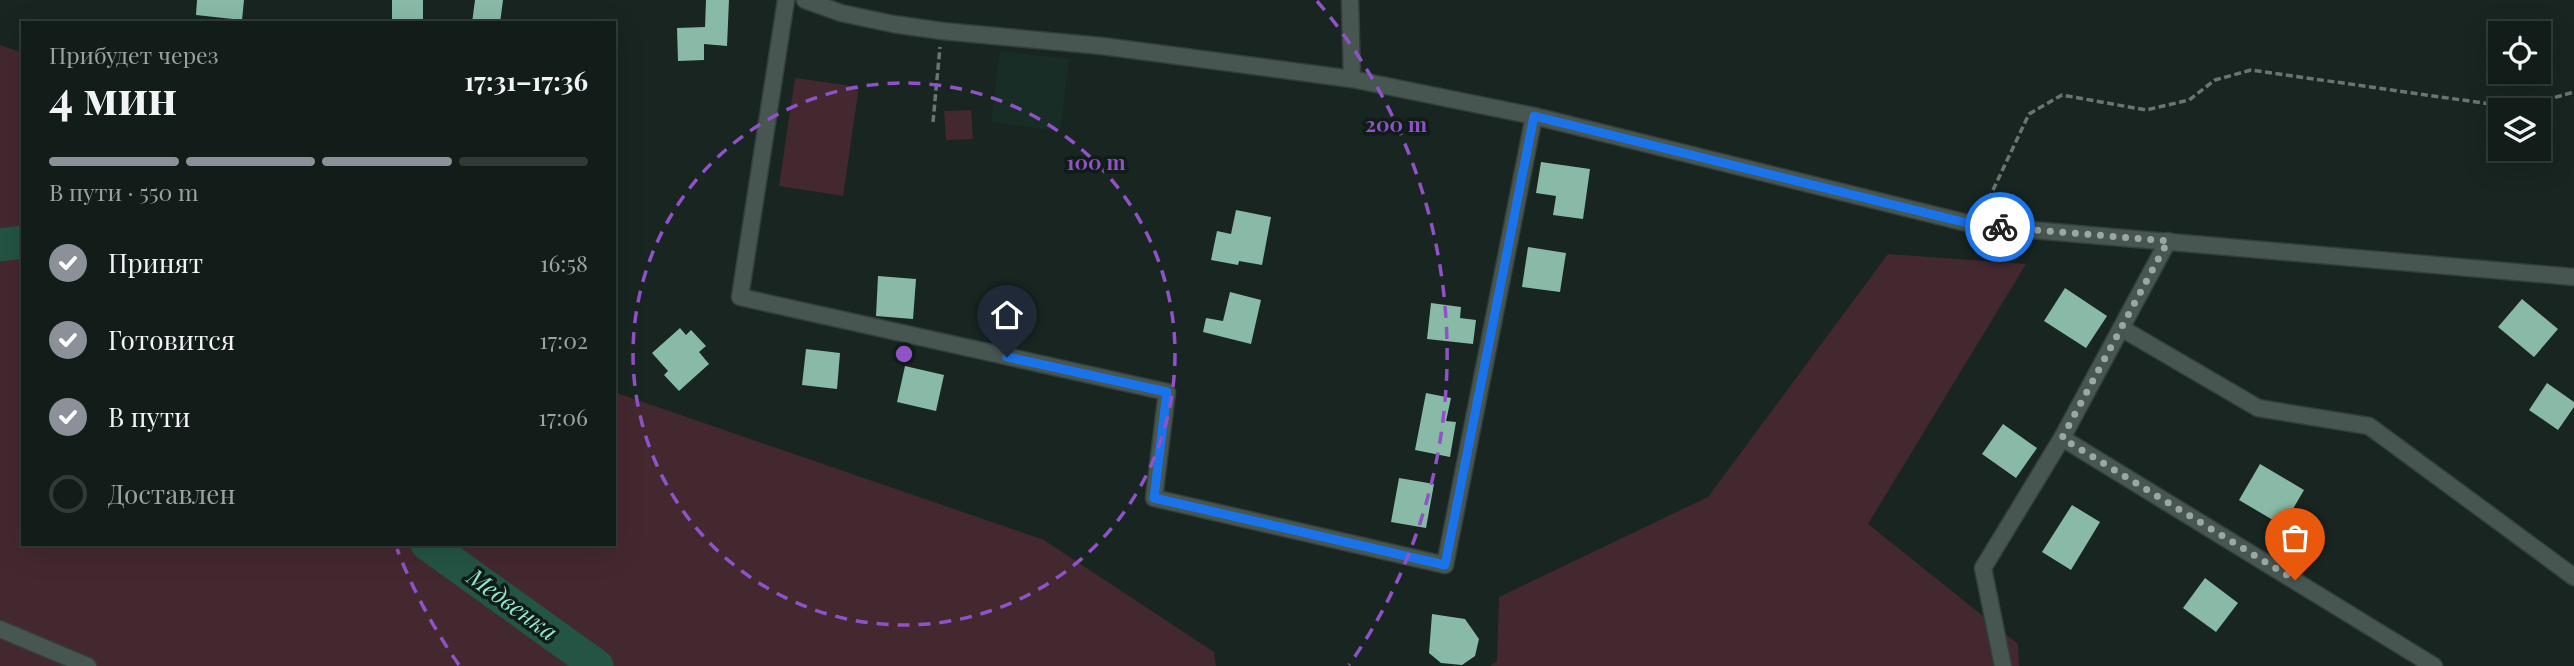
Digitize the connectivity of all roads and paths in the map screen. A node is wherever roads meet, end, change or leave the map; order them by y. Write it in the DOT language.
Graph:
graph roads {
  1 [pos="786,0"];
  2 [pos="806,0"];
  3 [pos="1350,0"];
  4 [pos="942,31"];
  5 [pos="1352,79"];
  6 [pos="2574,92"];
  7 [pos="1534,116"];
  8 [pos="933,122"];
  9 [pos="1975,225"];
  10 [pos="2168,241"];
  11 [pos="2574,278"];
  12 [pos="2121,328"];
  13 [pos="2062,438"];
  14 [pos="2574,577"];
  15 [pos="0,629"];
  16 [pos="88,666"];
  17 [pos="2003,666"];
  18 [pos="2434,666"];
  1 -- 7 [label="street"];
  2 -- 4 [label="street"];
  3 -- 5 [label="street"];
  4 -- 5 [label="street"];
  4 -- 8 [label="path"];
  5 -- 7 [label="street"];
  6 -- 9 [label="path"];
  7 -- 9 [label="street"];
  9 -- 10 [label="street"];
  10 -- 11 [label="street"];
  10 -- 12 [label="street"];
  12 -- 13 [label="street"];
  12 -- 14 [label="street"];
  13 -- 17 [label="street"];
  13 -- 18 [label="street"];
  15 -- 16 [label="street"];
}
